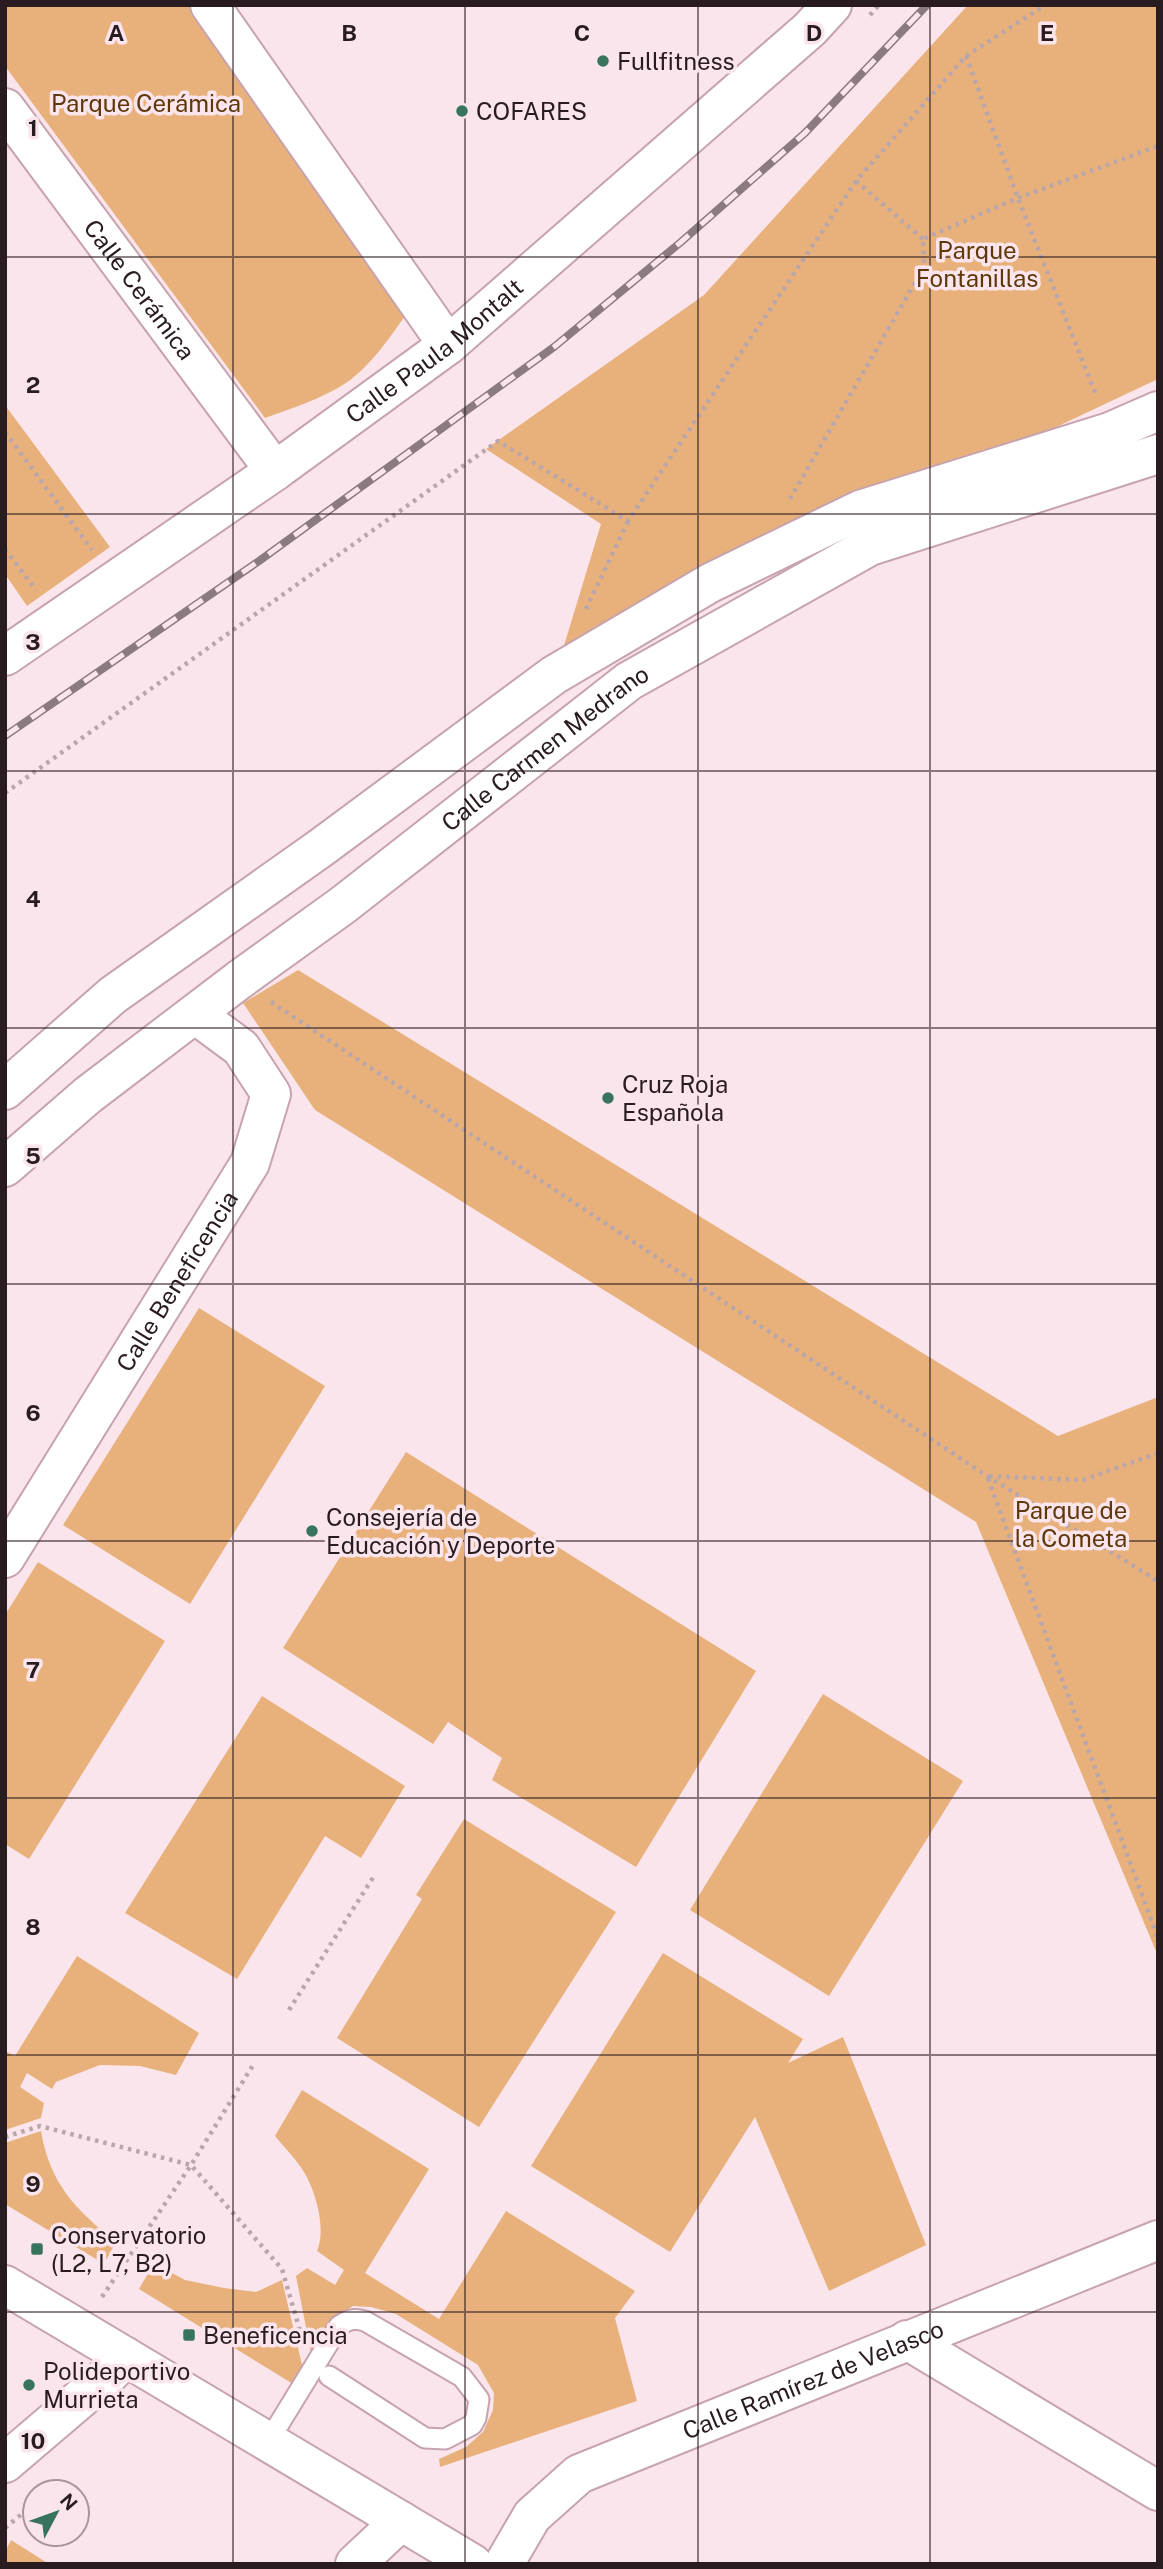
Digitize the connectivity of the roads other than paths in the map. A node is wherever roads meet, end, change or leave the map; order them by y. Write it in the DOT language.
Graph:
graph roads {
  1 [pos="210,5"];
  2 [pos="832,5"];
  3 [pos="5,108"];
  4 [pos="448,345"];
  5 [pos="1158,411"];
  6 [pos="1158,453"];
  7 [pos="275,471"];
  8 [pos="5,656"];
  9 [pos="195,1014"];
  10 [pos="5,1090"];
  11 [pos="5,1167"];
  12 [pos="5,1558"];
  13 [pos="1158,2240"];
  14 [pos="5,2286"];
  15 [pos="907,2340"];
  16 [pos="126,2357"];
  17 [pos="320,2374"];
  18 [pos="268,2442"];
  19 [pos="5,2463"];
  20 [pos="1158,2491"];
  21 [pos="401,2521"];
  22 [pos="355,2564"];
  23 [pos="473,2564"];
  24 [pos="504,2564"];
  1 -- 4 [label="street"];
  2 -- 4 [label="street, Calle Paula Montalt"];
  3 -- 7 [label="street, Calle Cerámica"];
  4 -- 7 [label="street, Calle Paula Montalt"];
  5 -- 10 [label="street, Calle Carmen Medrano"];
  6 -- 9 [label="street, Calle Carmen Medrano"];
  7 -- 8 [label="street, Calle Paula Montalt"];
  9 -- 11 [label="street, Calle Carmen Medrano"];
  9 -- 12 [label="street, Calle Beneficencia"];
  13 -- 15 [label="street, Calle Ramírez de Velasco"];
  14 -- 16 [label="street"];
  15 -- 20 [label="street"];
  15 -- 24 [label="street, Calle Ramírez de Velasco"];
  16 -- 18 [label="street"];
  16 -- 19 [label="street"];
  17 -- 17 [label="lane"];
  17 -- 18 [label="lane"];
  18 -- 21 [label="street"];
  21 -- 22 [label="street"];
  21 -- 23 [label="street"];
}
